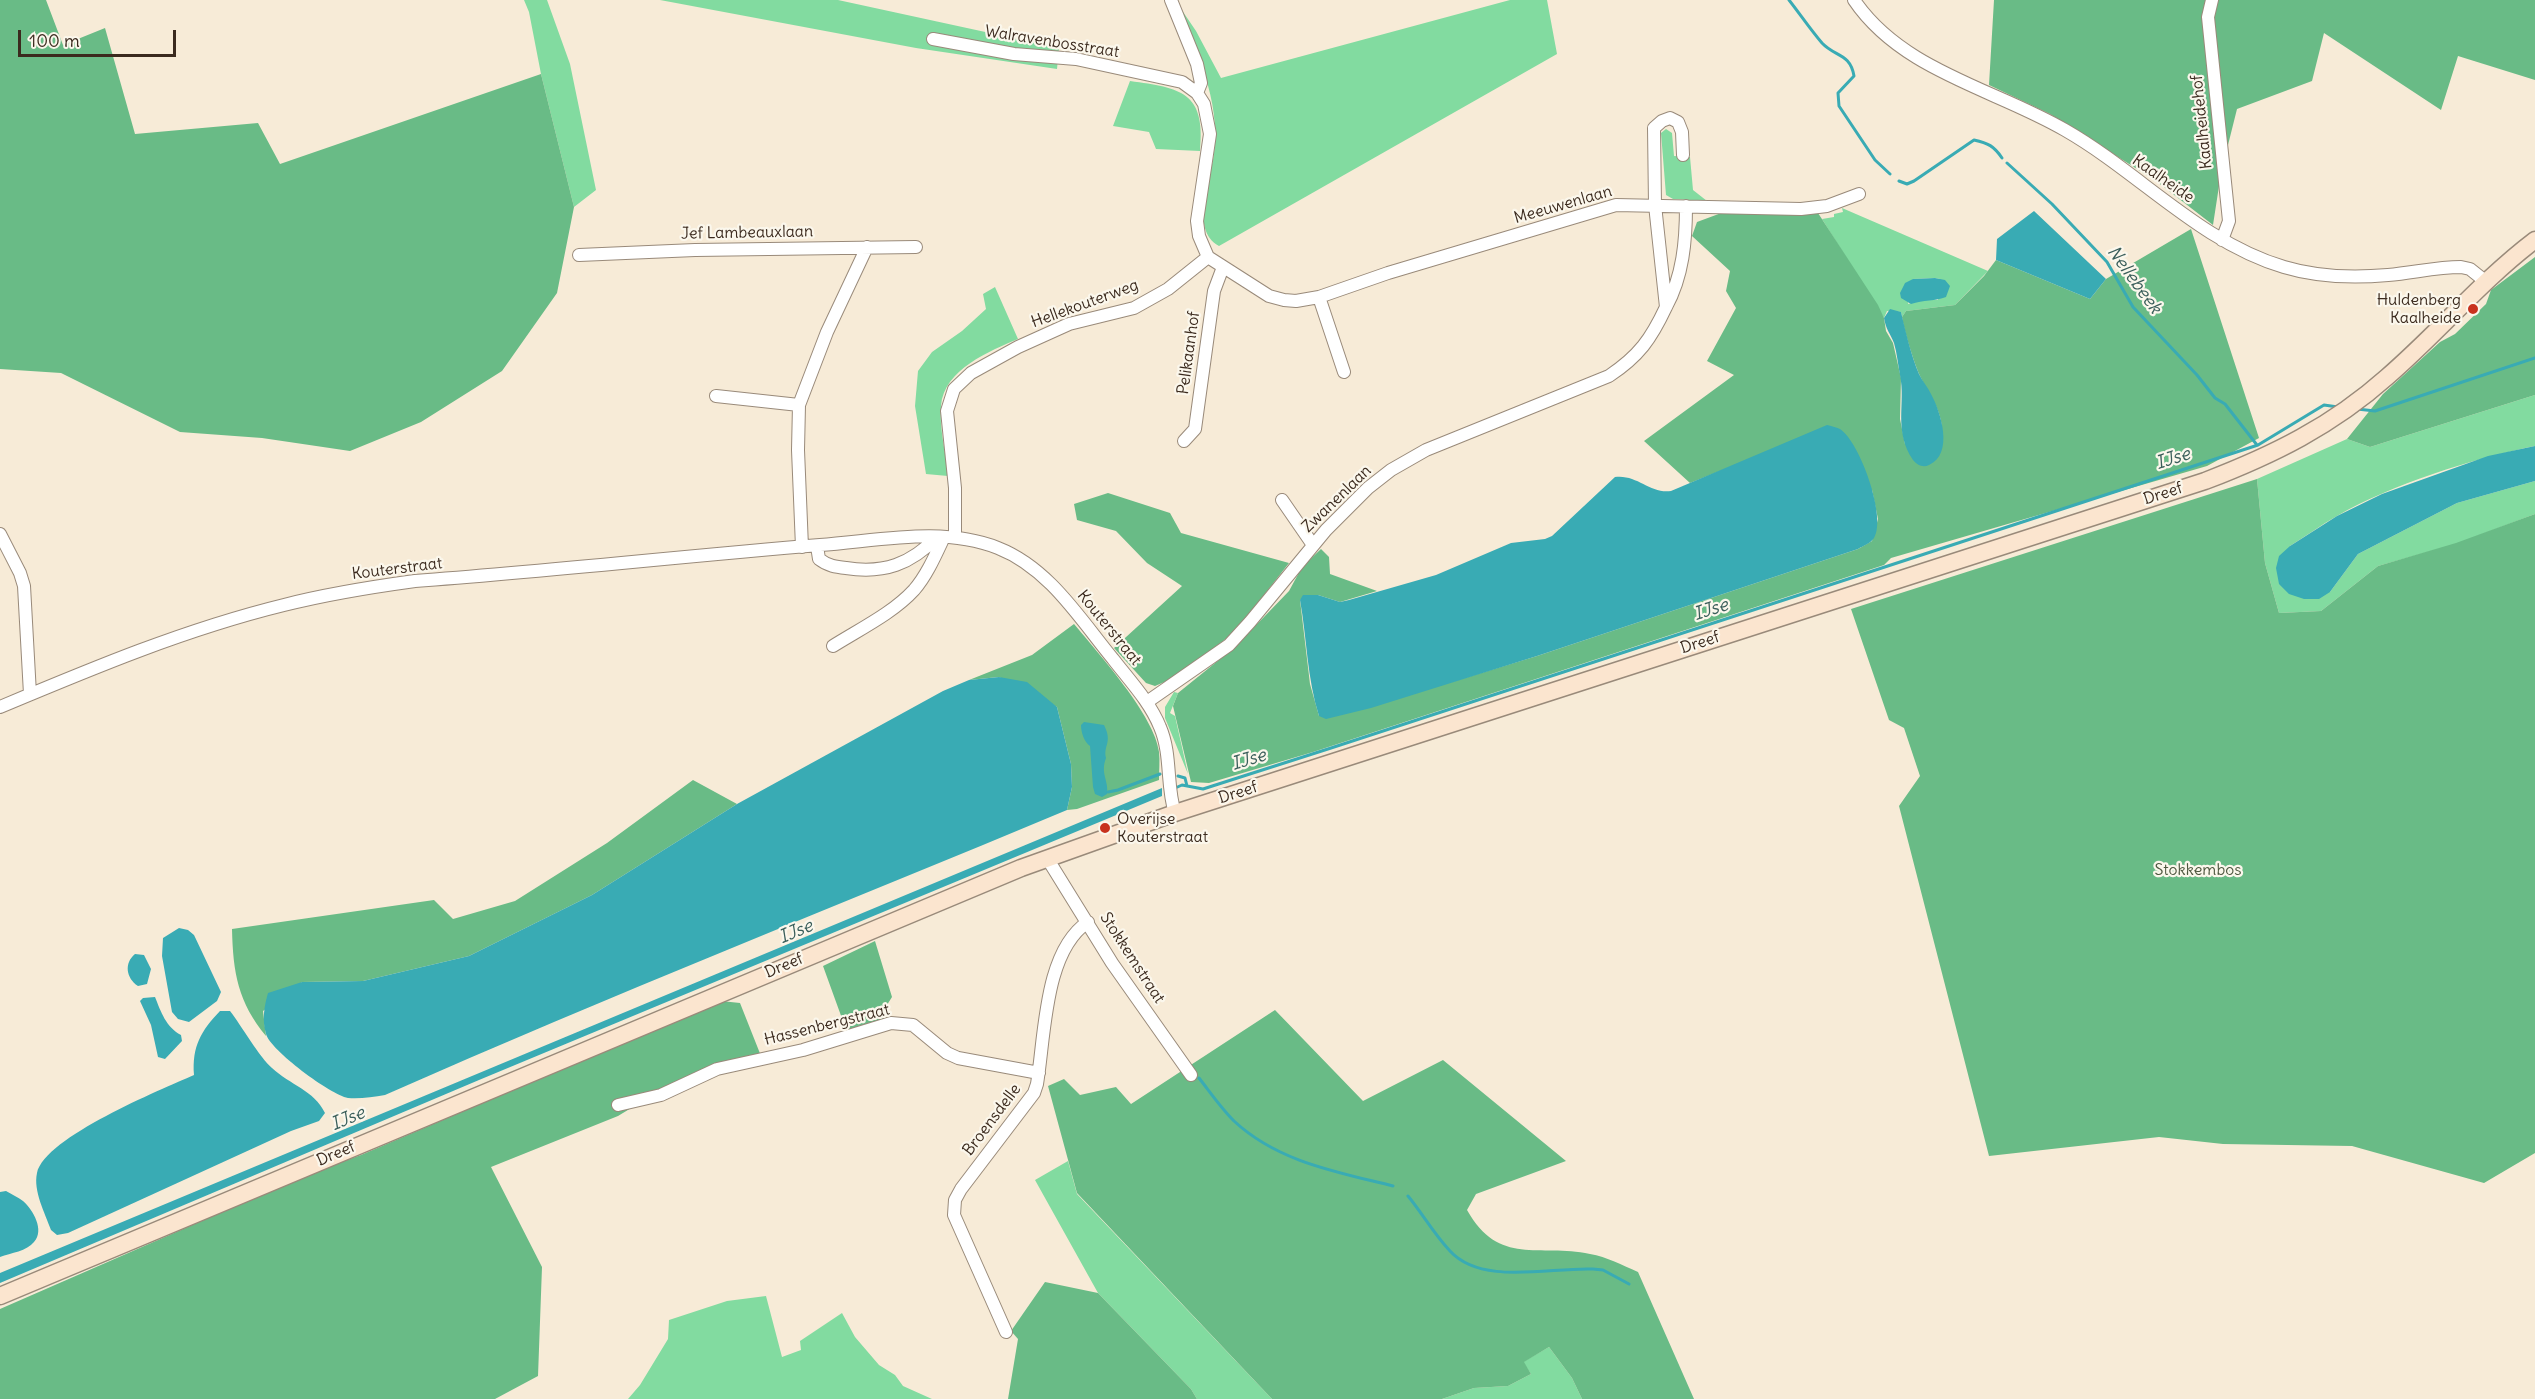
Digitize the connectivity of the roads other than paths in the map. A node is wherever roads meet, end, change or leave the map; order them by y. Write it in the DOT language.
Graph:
graph roads {
  1 [pos="1171,0"];
  2 [pos="1854,0"];
  3 [pos="2212,0"];
  4 [pos="933,39"];
  5 [pos="1197,93"];
  6 [pos="1683,155"];
  7 [pos="1859,194"];
  8 [pos="1655,204"];
  9 [pos="1686,206"];
  10 [pos="2222,240"];
  11 [pos="2535,240"];
  12 [pos="867,247"];
  13 [pos="916,247"];
  14 [pos="579,255"];
  15 [pos="1208,257"];
  16 [pos="1223,267"];
  17 [pos="2485,282"];
  18 [pos="1319,297"];
  19 [pos="1666,307"];
  20 [pos="1344,372"];
  21 [pos="716,396"];
  22 [pos="799,405"];
  23 [pos="1184,441"];
  24 [pos="1281,500"];
  25 [pos="0,534"];
  26 [pos="945,537"];
  27 [pos="1313,545"];
  28 [pos="802,546"];
  29 [pos="817,546"];
  30 [pos="833,646"];
  31 [pos="30,694"];
  32 [pos="1147,702"];
  33 [pos="0,706"];
  34 [pos="1175,813"];
  35 [pos="1047,858"];
  36 [pos="1088,922"];
  37 [pos="1039,1073"];
  38 [pos="1191,1075"];
  39 [pos="618,1105"];
  40 [pos="0,1296"];
  41 [pos="1006,1332"];
  1 -- 5 [label="street"];
  2 -- 10 [label="street, Kaalheide"];
  3 -- 10 [label="street, Kaalheidehof"];
  4 -- 5 [label="street, Walravenbosstraat"];
  5 -- 15 [label="street"];
  6 -- 8 [label="street"];
  7 -- 9 [label="street, Meeuwenlaan"];
  8 -- 9 [label="street, Meeuwenlaan"];
  8 -- 18 [label="street, Meeuwenlaan"];
  8 -- 19 [label="street"];
  9 -- 19 [label="street, Zwanenlaan"];
  10 -- 17 [label="street, Kaalheide"];
  11 -- 17 [label="main road, Dreef"];
  12 -- 13 [label="street, Jef Lambeauxlaan"];
  12 -- 14 [label="street, Jef Lambeauxlaan"];
  12 -- 22 [label="street"];
  15 -- 16 [label="street, Meeuwenlaan"];
  15 -- 26 [label="street, Hellekouterweg"];
  16 -- 18 [label="street, Meeuwenlaan"];
  16 -- 23 [label="street, Pelikaanhof"];
  17 -- 34 [label="main road, Dreef"];
  18 -- 20 [label="street"];
  19 -- 27 [label="street, Zwanenlaan"];
  21 -- 22 [label="street"];
  22 -- 28 [label="street"];
  24 -- 27 [label="street"];
  25 -- 31 [label="street"];
  26 -- 29 [label="street, Kouterstraat"];
  26 -- 29 [label="street"];
  26 -- 30 [label="street"];
  26 -- 32 [label="street, Kouterstraat"];
  27 -- 32 [label="street, Zwanenlaan"];
  28 -- 29 [label="street, Kouterstraat"];
  28 -- 31 [label="street, Kouterstraat"];
  31 -- 33 [label="street, Kouterstraat"];
  32 -- 34 [label="street, Kouterstraat"];
  34 -- 35 [label="main road, Dreef"];
  35 -- 36 [label="street, Stokkemstraat"];
  35 -- 40 [label="main road, Dreef"];
  36 -- 37 [label="street, Broensdelle"];
  36 -- 38 [label="street, Stokkemstraat"];
  37 -- 39 [label="street, Hassenbergstraat"];
  37 -- 41 [label="street, Broensdelle"];
}
